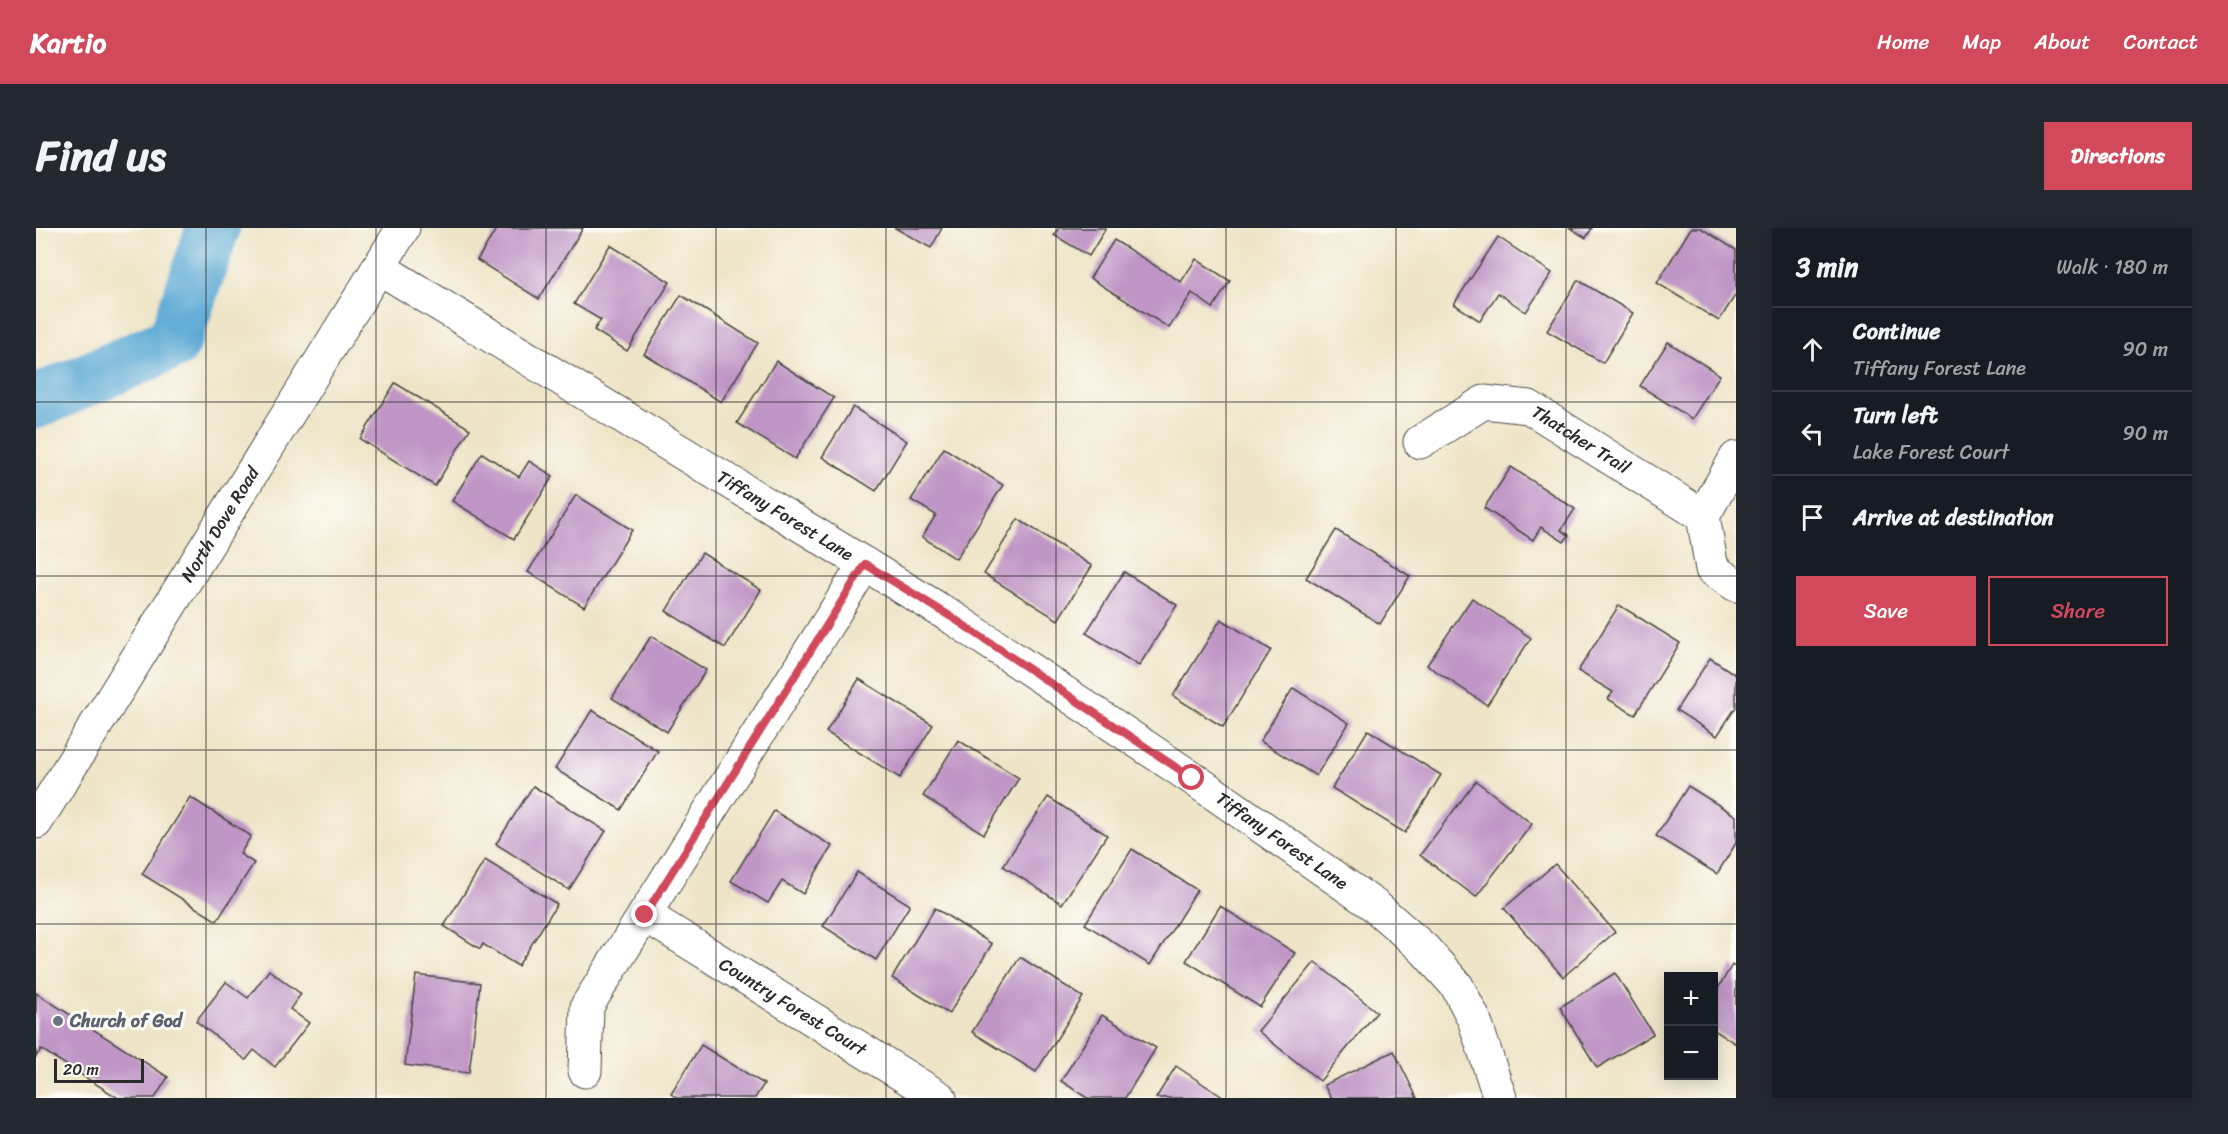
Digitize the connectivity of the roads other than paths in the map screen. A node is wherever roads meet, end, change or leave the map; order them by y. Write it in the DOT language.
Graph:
graph roads {
  1 [pos="403,228"];
  2 [pos="378,267"];
  3 [pos="1420,442"];
  4 [pos="1736,458"];
  5 [pos="1703,516"];
  6 [pos="865,564"];
  7 [pos="1736,585"];
  8 [pos="36,822"];
  9 [pos="645,915"];
  10 [pos="585,1071"];
  11 [pos="940,1098"];
  12 [pos="1500,1098"];
  1 -- 2 [label="street, North Dove Road"];
  2 -- 6 [label="street, Tiffany Forest Lane"];
  2 -- 8 [label="street, North Dove Road"];
  3 -- 5 [label="street, Thatcher Trail"];
  4 -- 5 [label="street"];
  5 -- 7 [label="street"];
  6 -- 9 [label="street"];
  6 -- 12 [label="street, Tiffany Forest Lane"];
  9 -- 10 [label="street"];
  9 -- 11 [label="street, Country Forest Court"];
}
